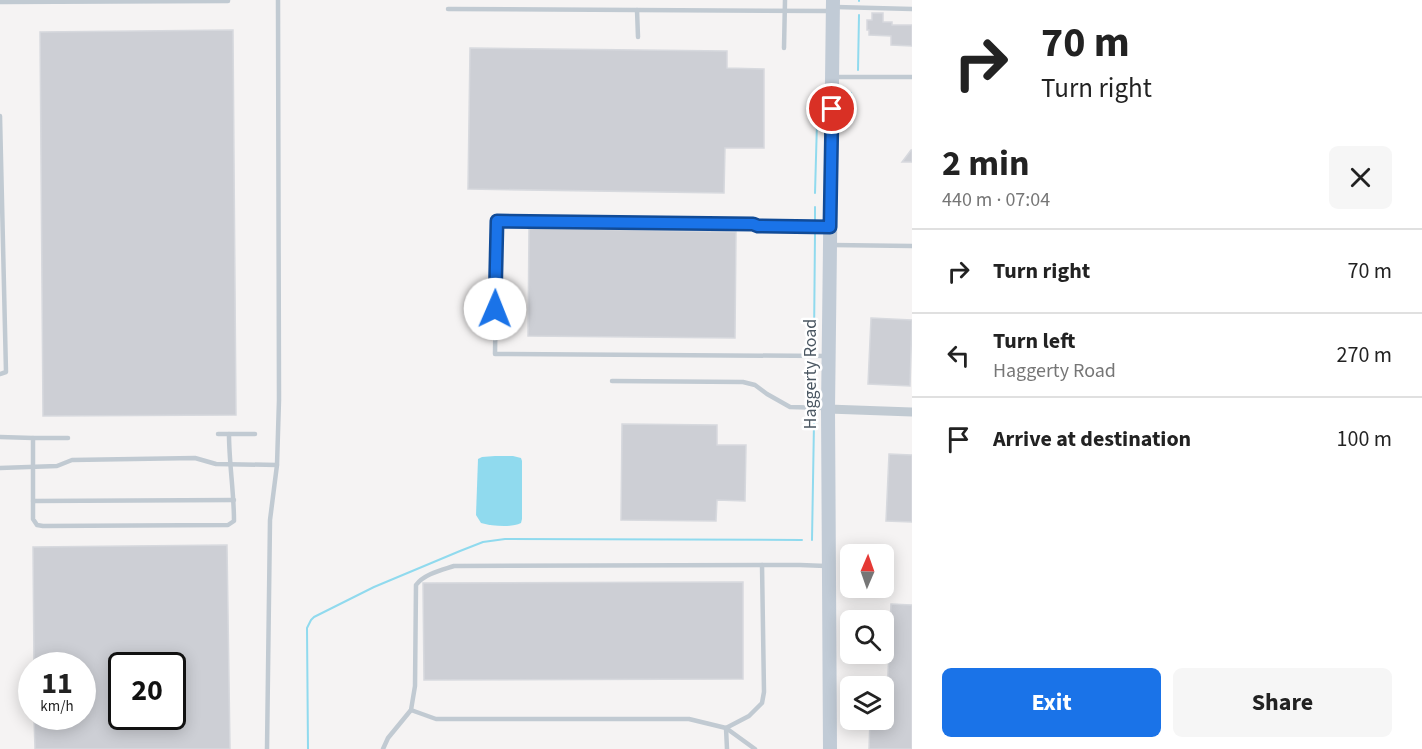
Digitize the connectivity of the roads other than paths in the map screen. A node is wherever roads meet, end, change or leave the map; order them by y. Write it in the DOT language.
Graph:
graph roads {
  1 [pos="228,0"];
  2 [pos="278,0"];
  3 [pos="785,0"];
  4 [pos="47,1"];
  5 [pos="0,2"];
  6 [pos="833,6"];
  7 [pos="448,9"];
  8 [pos="912,9"];
  9 [pos="638,10"];
  10 [pos="785,10"];
  11 [pos="638,37"];
  12 [pos="784,48"];
  13 [pos="832,77"];
  14 [pos="912,77"];
  15 [pos="0,116"];
  16 [pos="830,227"];
  17 [pos="830,245"];
  18 [pos="912,246"];
  19 [pos="828,356"];
  20 [pos="0,374"];
  21 [pos="612,381"];
  22 [pos="828,408"];
  23 [pos="912,412"];
  24 [pos="218,434"];
  25 [pos="228,434"];
  26 [pos="255,434"];
  27 [pos="0,437"];
  28 [pos="33,438"];
  29 [pos="68,438"];
  30 [pos="229,464"];
  31 [pos="277,465"];
  32 [pos="34,467"];
  33 [pos="0,468"];
  34 [pos="234,500"];
  35 [pos="33,501"];
  36 [pos="762,565"];
  37 [pos="829,566"];
  38 [pos="411,710"];
  39 [pos="726,728"];
  40 [pos="267,749"];
  41 [pos="383,749"];
  42 [pos="727,749"];
  43 [pos="755,749"];
  44 [pos="830,749"];
  1 -- 4 [label="lane"];
  2 -- 31 [label="lane"];
  3 -- 10 [label="lane"];
  4 -- 5 [label="lane"];
  6 -- 8 [label="lane"];
  6 -- 10 [label="lane"];
  6 -- 13 [label="main road, Haggerty Road"];
  7 -- 9 [label="lane"];
  9 -- 10 [label="lane"];
  9 -- 11 [label="lane"];
  10 -- 12 [label="lane"];
  13 -- 14 [label="lane"];
  13 -- 16 [label="main road, Haggerty Road"];
  15 -- 20 [label="lane"];
  16 -- 17 [label="main road, Haggerty Road"];
  16 -- 19 [label="lane"];
  17 -- 18 [label="lane"];
  17 -- 19 [label="main road, Haggerty Road"];
  19 -- 22 [label="main road, Haggerty Road"];
  21 -- 22 [label="lane"];
  22 -- 23 [label="street"];
  22 -- 37 [label="main road, Haggerty Road"];
  24 -- 25 [label="lane"];
  25 -- 26 [label="lane"];
  25 -- 30 [label="lane"];
  27 -- 28 [label="lane"];
  28 -- 29 [label="lane"];
  28 -- 32 [label="lane"];
  30 -- 31 [label="lane"];
  30 -- 32 [label="lane"];
  30 -- 34 [label="lane"];
  31 -- 40 [label="lane"];
  32 -- 33 [label="lane"];
  32 -- 35 [label="lane"];
  34 -- 35 [label="lane"];
  34 -- 35 [label="lane"];
  36 -- 37 [label="lane"];
  36 -- 38 [label="lane"];
  36 -- 39 [label="lane"];
  37 -- 44 [label="main road, Haggerty Road"];
  38 -- 39 [label="lane"];
  38 -- 41 [label="lane"];
  39 -- 42 [label="lane"];
  39 -- 43 [label="lane"];
}
